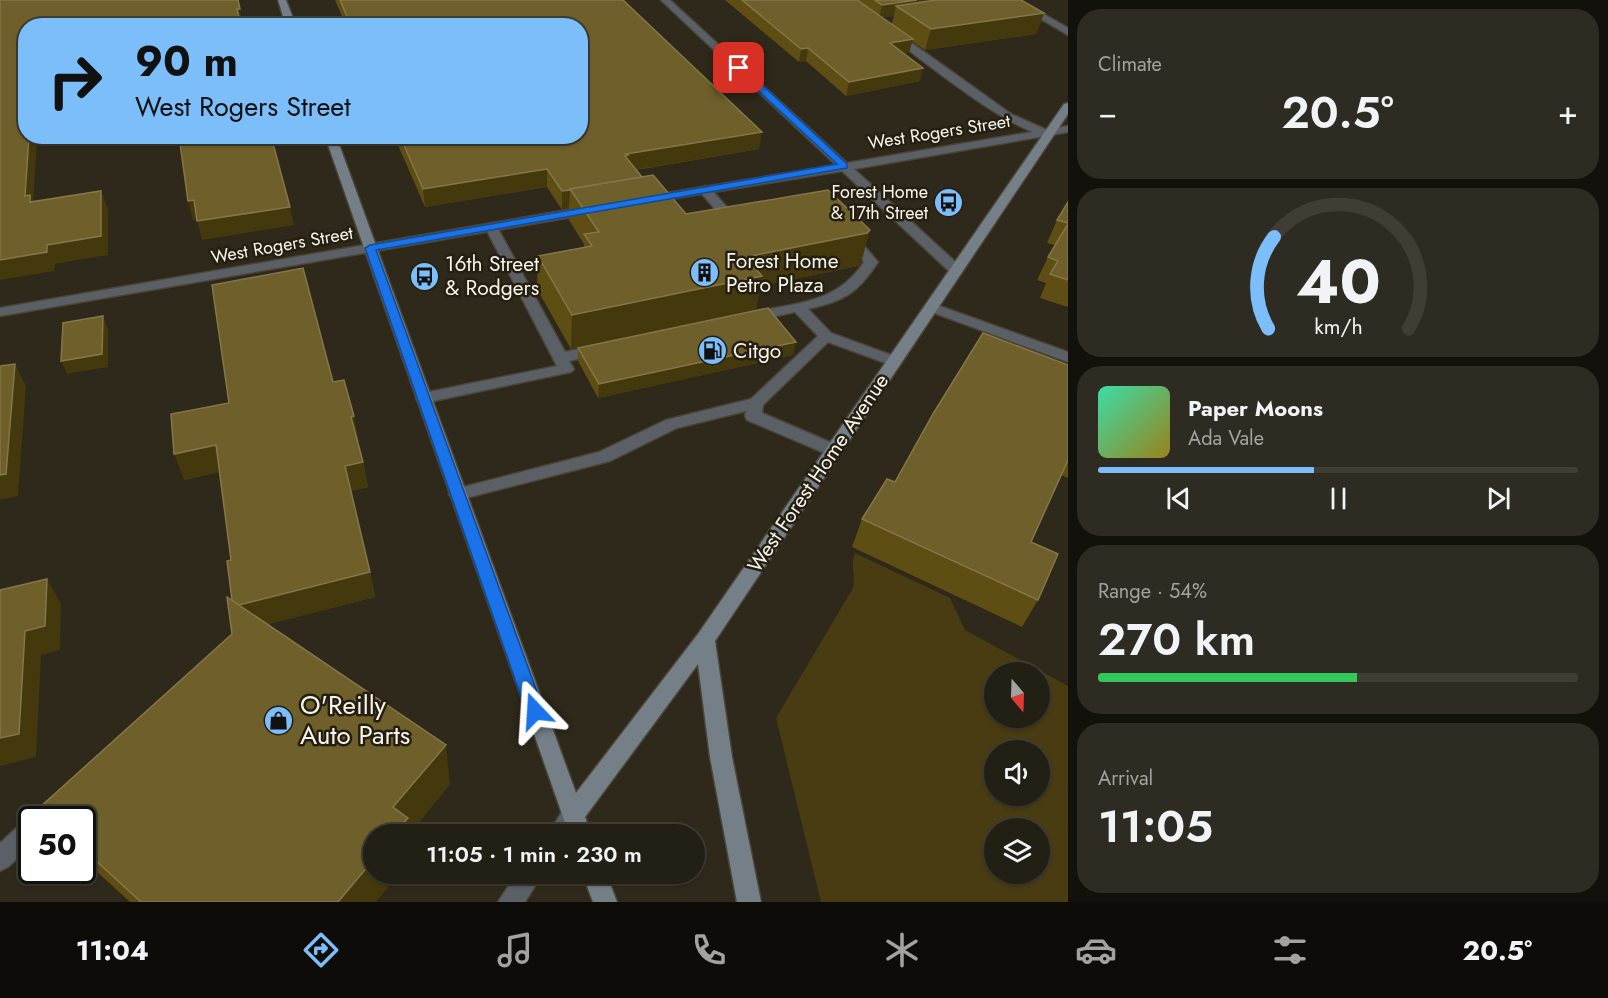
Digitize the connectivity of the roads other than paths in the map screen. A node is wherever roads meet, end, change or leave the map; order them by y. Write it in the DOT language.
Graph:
graph roads {
  1 [pos="282,0"];
  2 [pos="665,0"];
  3 [pos="1012,2"];
  4 [pos="288,18"];
  5 [pos="886,29"];
  6 [pos="1068,32"];
  7 [pos="1068,106"];
  8 [pos="1068,129"];
  9 [pos="1048,133"];
  10 [pos="333,144"];
  11 [pos="844,166"];
  12 [pos="705,190"];
  13 [pos="637,202"];
  14 [pos="603,208"];
  15 [pos="836,224"];
  16 [pos="491,227"];
  17 [pos="748,227"];
  18 [pos="370,248"];
  19 [pos="956,270"];
  20 [pos="798,307"];
  21 [pos="931,307"];
  22 [pos="0,312"];
  23 [pos="742,319"];
  24 [pos="826,336"];
  25 [pos="607,348"];
  26 [pos="1068,357"];
  27 [pos="561,358"];
  28 [pos="894,361"];
  29 [pos="424,398"];
  30 [pos="756,403"];
  31 [pos="833,450"];
  32 [pos="458,494"];
  33 [pos="705,640"];
  34 [pos="576,824"];
  35 [pos="18,843"];
  36 [pos="0,859"];
  37 [pos="523,884"];
  38 [pos="598,884"];
  39 [pos="510,902"];
  40 [pos="605,902"];
  41 [pos="749,902"];
  1 -- 4 [label="main road"];
  2 -- 11 [label="street"];
  3 -- 6 [label="street"];
  5 -- 9 [label="street"];
  7 -- 9 [label="main road, West Forest Home Avenue"];
  8 -- 9 [label="street, West Rogers Street"];
  9 -- 11 [label="street, West Rogers Street"];
  9 -- 19 [label="main road, West Forest Home Avenue"];
  10 -- 18 [label="main road"];
  11 -- 12 [label="street, West Rogers Street"];
  11 -- 19 [label="street"];
  12 -- 13 [label="street, West Rogers Street"];
  12 -- 17 [label="street"];
  14 -- 16 [label="street, West Rogers Street"];
  15 -- 20 [label="street"];
  16 -- 18 [label="street, West Rogers Street"];
  16 -- 27 [label="street"];
  18 -- 22 [label="street, West Rogers Street"];
  18 -- 29 [label="main road"];
  19 -- 21 [label="main road, West Forest Home Avenue"];
  20 -- 23 [label="street"];
  20 -- 24 [label="street"];
  21 -- 26 [label="street"];
  21 -- 28 [label="main road, West Forest Home Avenue"];
  24 -- 28 [label="street"];
  24 -- 30 [label="street"];
  25 -- 27 [label="street"];
  27 -- 29 [label="street"];
  28 -- 31 [label="main road, West Forest Home Avenue"];
  29 -- 32 [label="main road"];
  30 -- 31 [label="street"];
  30 -- 32 [label="street"];
  31 -- 33 [label="main road, West Forest Home Avenue"];
  32 -- 34 [label="main road"];
  33 -- 34 [label="main road, West Forest Home Avenue"];
  33 -- 41 [label="main road"];
  35 -- 36 [label="street"];
  37 -- 39 [label="street"];
  38 -- 40 [label="main road"];
}
